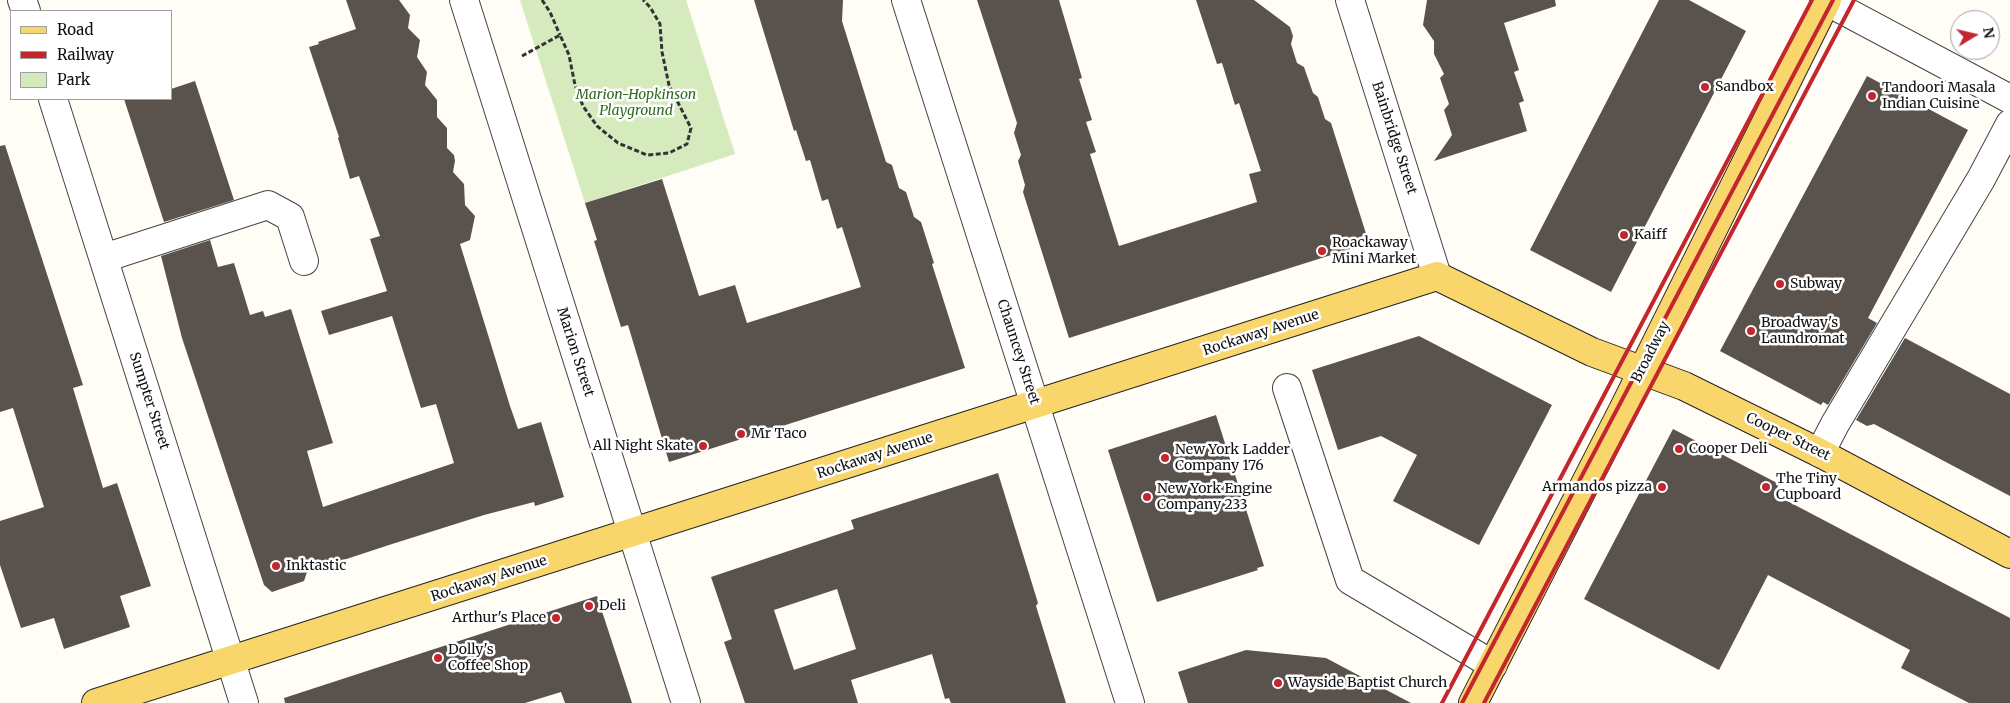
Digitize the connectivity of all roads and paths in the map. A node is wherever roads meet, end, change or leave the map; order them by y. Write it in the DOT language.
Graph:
graph roads {
  1 [pos="464,0"];
  2 [pos="542,0"];
  3 [pos="643,0"];
  4 [pos="906,0"];
  5 [pos="1350,0"];
  6 [pos="1826,1"];
  7 [pos="560,35"];
  8 [pos="522,56"];
  9 [pos="2010,99"];
  10 [pos="53,100"];
  11 [pos="2010,124"];
  12 [pos="104,258"];
  13 [pos="304,261"];
  14 [pos="1438,276"];
  15 [pos="1642,370"];
  16 [pos="1287,388"];
  17 [pos="1035,406"];
  18 [pos="1820,453"];
  19 [pos="632,533"];
  20 [pos="2010,554"];
  21 [pos="231,660"];
  22 [pos="1493,665"];
  23 [pos="96,703"];
  24 [pos="244,703"];
  25 [pos="686,703"];
  26 [pos="1130,703"];
  27 [pos="1473,703"];
  1 -- 19 [label="street, Marion Street"];
  2 -- 7 [label="path"];
  3 -- 7 [label="path"];
  4 -- 17 [label="street, Chauncey Street"];
  5 -- 14 [label="street, Bainbridge Street"];
  6 -- 9 [label="street"];
  6 -- 15 [label="main road, Broadway"];
  7 -- 8 [label="path"];
  10 -- 12 [label="street, Sumpter Street"];
  11 -- 18 [label="street"];
  12 -- 13 [label="street"];
  12 -- 21 [label="street, Sumpter Street"];
  14 -- 15 [label="main road"];
  14 -- 17 [label="main road, Rockaway Avenue"];
  15 -- 18 [label="main road, Cooper Street"];
  15 -- 22 [label="main road, Broadway"];
  16 -- 22 [label="street"];
  17 -- 19 [label="main road, Rockaway Avenue"];
  17 -- 26 [label="street, Chauncey Street"];
  18 -- 20 [label="main road, Cooper Street"];
  19 -- 21 [label="main road, Rockaway Avenue"];
  19 -- 25 [label="street, Marion Street"];
  21 -- 23 [label="main road, Rockaway Avenue"];
  21 -- 24 [label="street, Sumpter Street"];
  22 -- 27 [label="main road, Broadway"];
}
